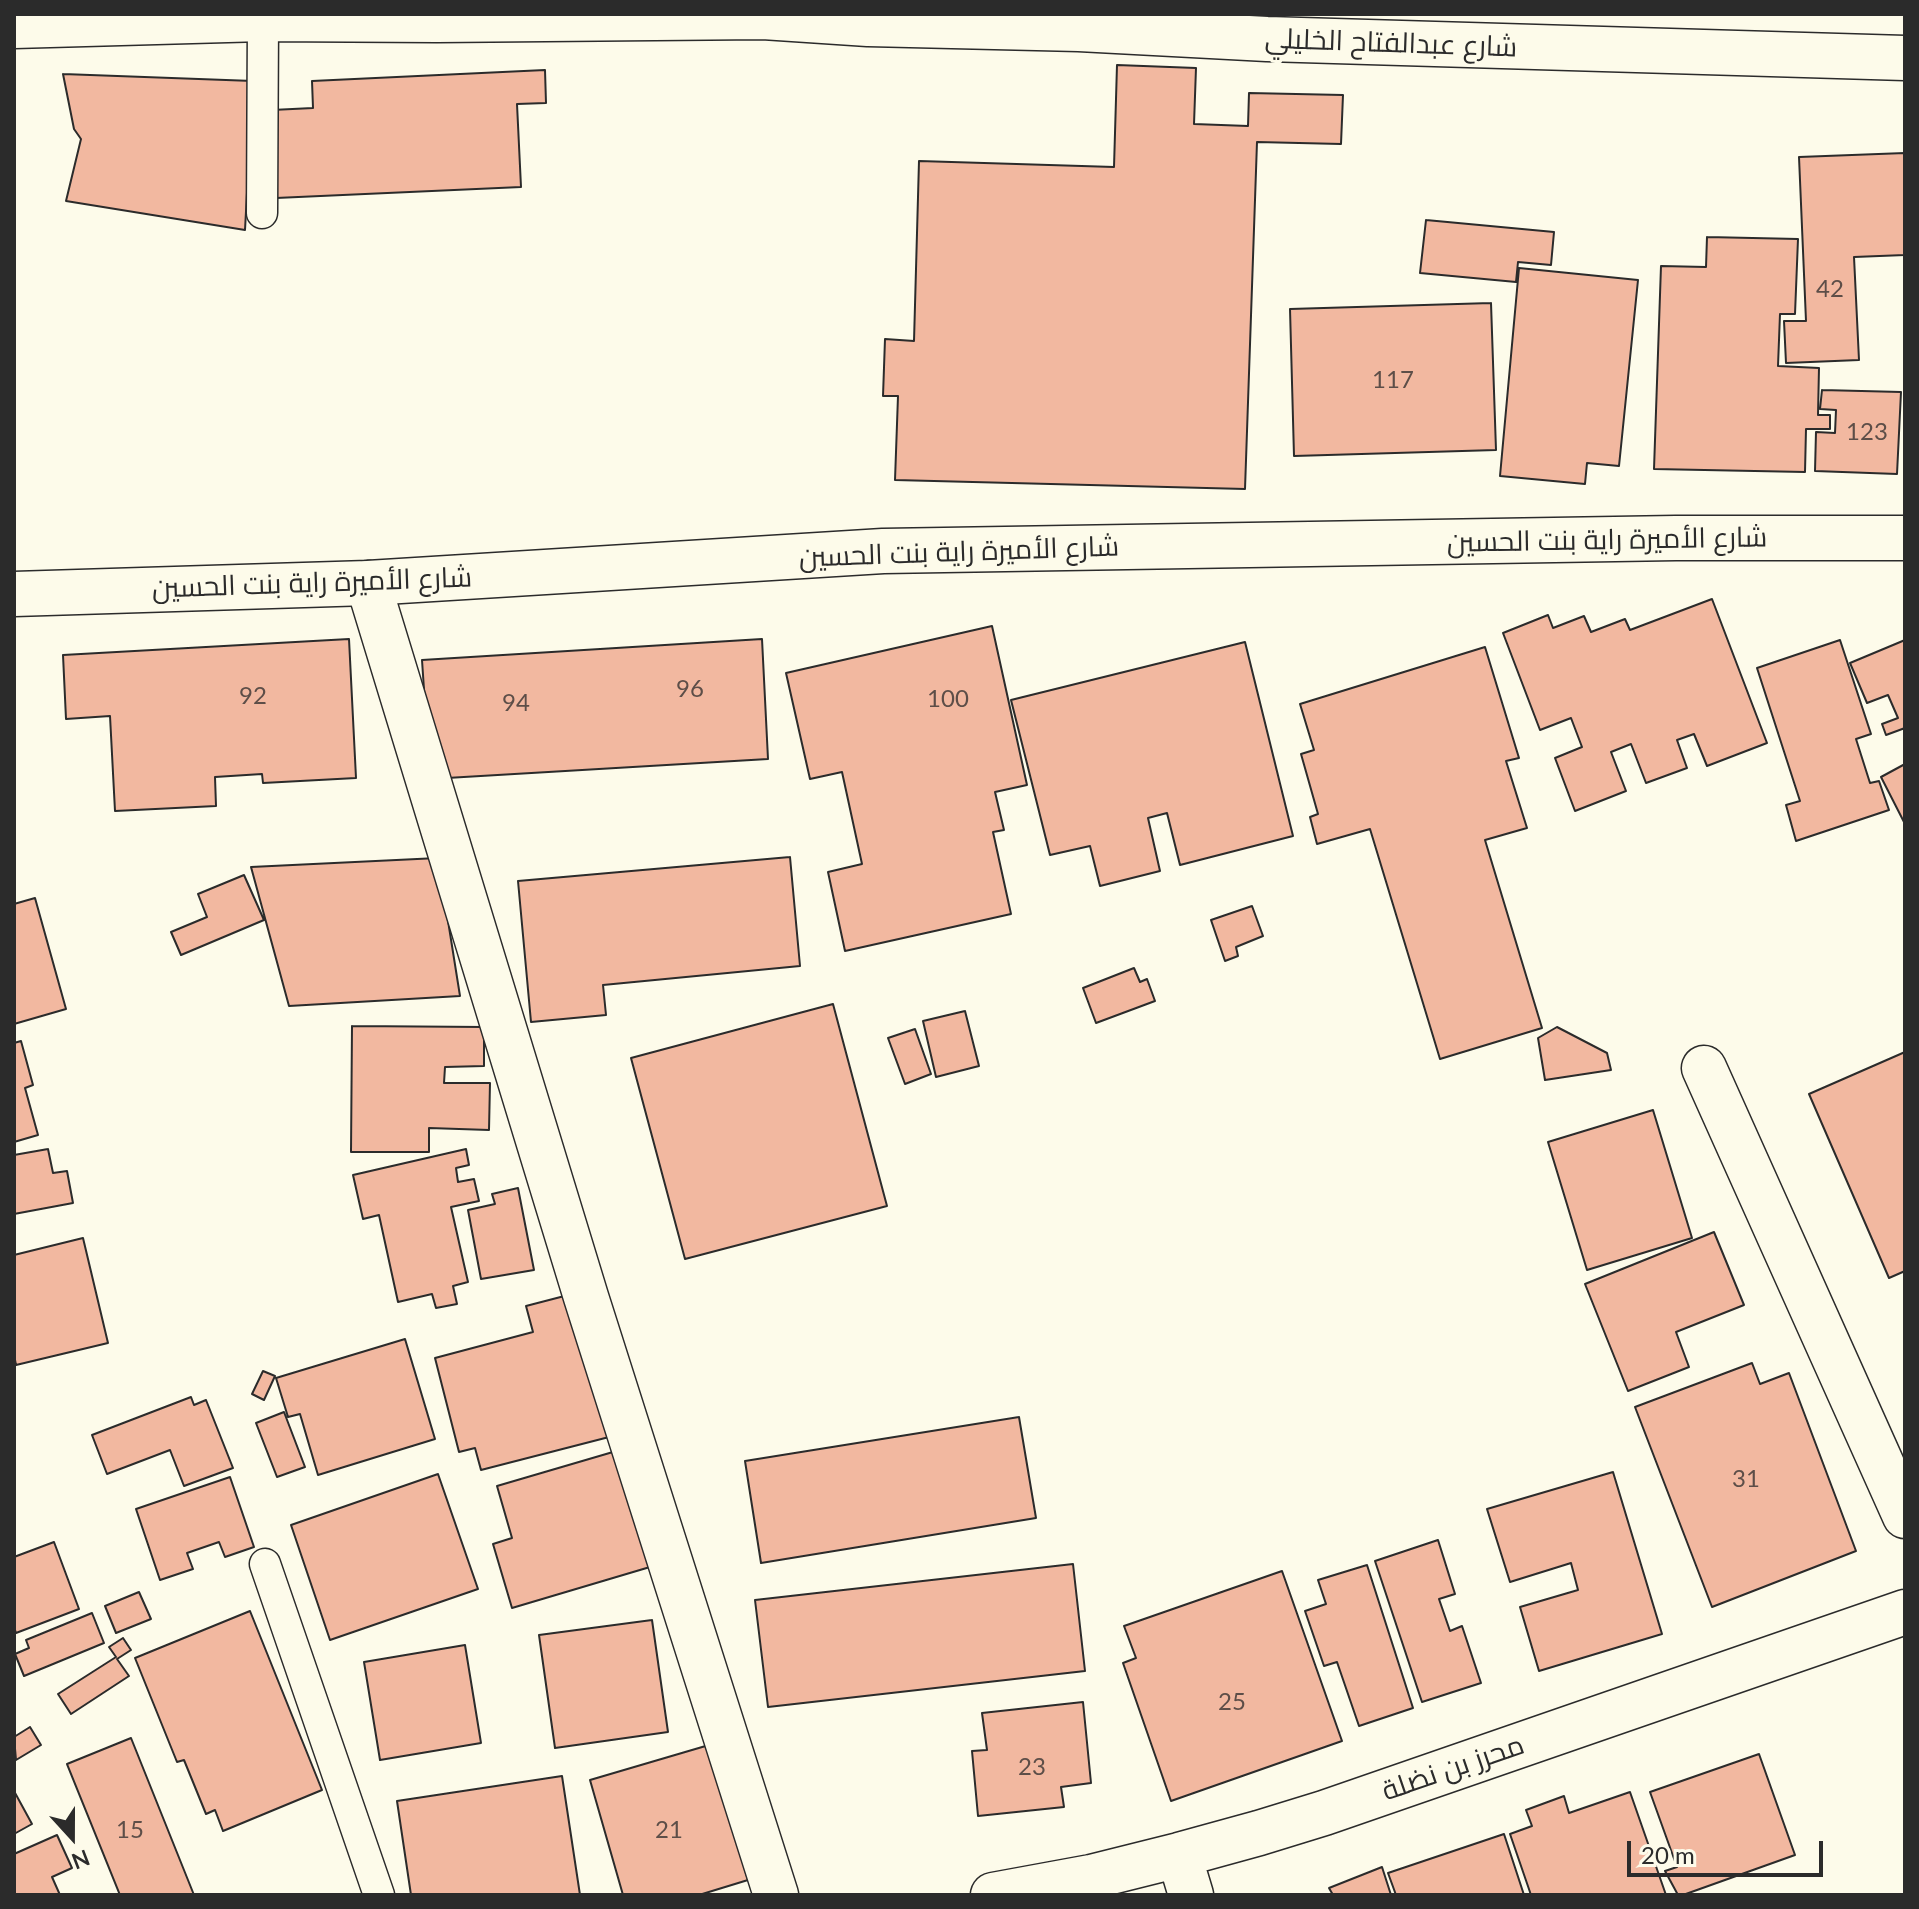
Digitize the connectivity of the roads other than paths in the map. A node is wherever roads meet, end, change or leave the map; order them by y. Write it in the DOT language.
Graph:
graph roads {
  1 [pos="763,16"];
  2 [pos="263,19"];
  3 [pos="14,26"];
  4 [pos="1905,58"];
  5 [pos="262,213"];
  6 [pos="1905,538"];
  7 [pos="368,583"];
  8 [pos="14,594"];
  9 [pos="1704,1068"];
  10 [pos="1905,1516"];
  11 [pos="265,1564"];
  12 [pos="1905,1612"];
  13 [pos="1185,1875"];
  14 [pos="379,1895"];
  15 [pos="776,1895"];
  16 [pos="993,1895"];
  1 -- 2 [label="street, شارع عبدالفتاح الخليلي"];
  1 -- 4 [label="street, شارع عبدالفتاح الخليلي"];
  2 -- 3 [label="street, شارع عبدالفتاح الخليلي"];
  2 -- 5 [label="lane"];
  6 -- 7 [label="street, شارع الأميرة راية بنت الحسين"];
  7 -- 8 [label="street, شارع الأميرة راية بنت الحسين"];
  7 -- 15 [label="street"];
  9 -- 10 [label="street"];
  11 -- 14 [label="lane"];
  12 -- 13 [label="street, محرز بن نضلة"];
  13 -- 16 [label="street, محرز بن نضلة"];
}
